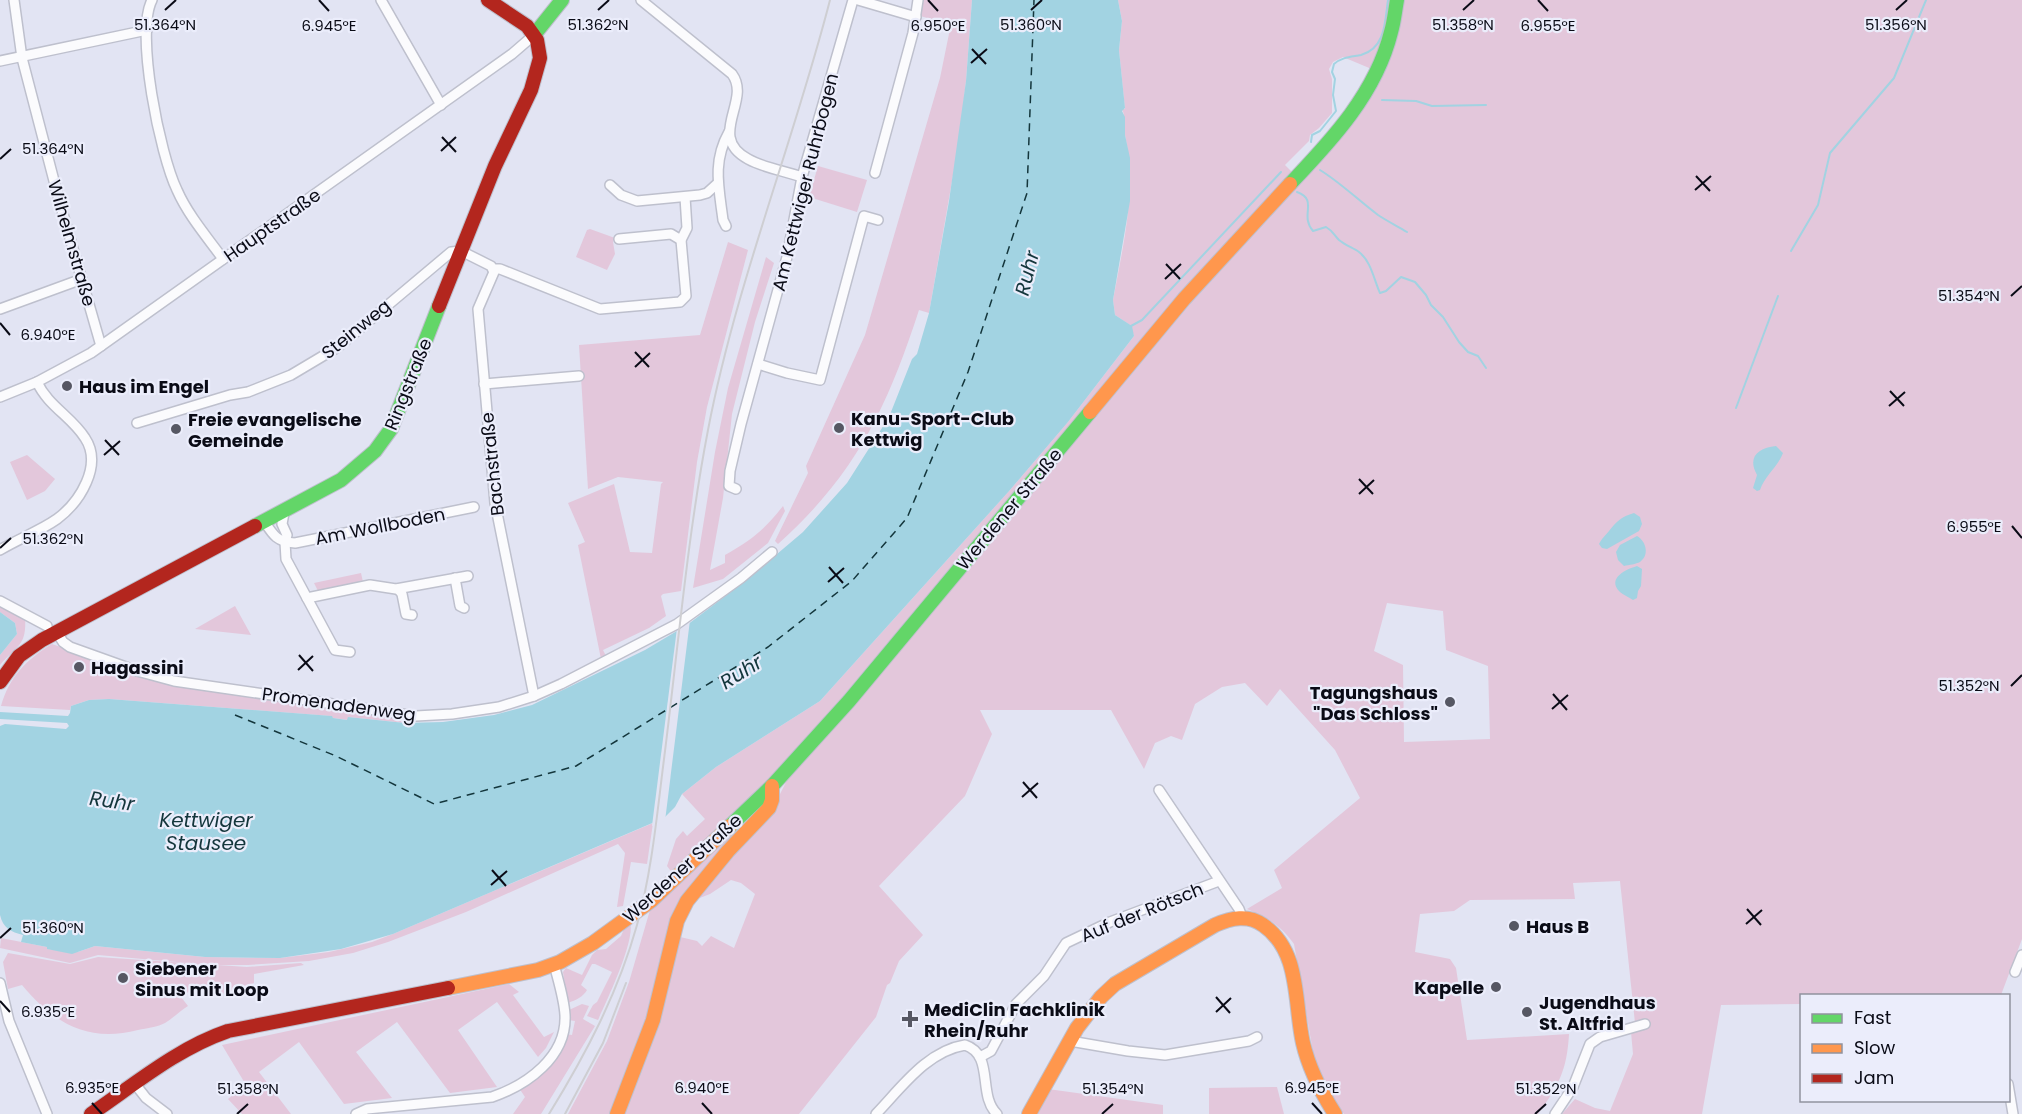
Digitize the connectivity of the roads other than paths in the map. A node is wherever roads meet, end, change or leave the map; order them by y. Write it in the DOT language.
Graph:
graph roads {
  1 [pos="14,0"];
  2 [pos="152,0"];
  3 [pos="381,0"];
  4 [pos="489,0"];
  5 [pos="562,0"];
  6 [pos="641,0"];
  7 [pos="852,0"];
  8 [pos="858,0"];
  9 [pos="918,0"];
  10 [pos="1397,0"];
  11 [pos="916,17"];
  12 [pos="147,30"];
  13 [pos="534,35"];
  14 [pos="22,58"];
  15 [pos="0,61"];
  16 [pos="441,105"];
  17 [pos="729,132"];
  18 [pos="875,173"];
  19 [pos="802,177"];
  20 [pos="718,183"];
  21 [pos="610,185"];
  22 [pos="685,198"];
  23 [pos="878,220"];
  24 [pos="726,226"];
  25 [pos="620,239"];
  26 [pos="681,240"];
  27 [pos="462,251"];
  28 [pos="223,259"];
  29 [pos="494,269"];
  30 [pos="82,279"];
  31 [pos="0,309"];
  32 [pos="101,346"];
  33 [pos="758,364"];
  34 [pos="579,376"];
  35 [pos="37,382"];
  36 [pos="484,384"];
  37 [pos="0,397"];
  38 [pos="137,423"];
  39 [pos="736,489"];
  40 [pos="290,506"];
  41 [pos="474,507"];
  42 [pos="264,521"];
  43 [pos="285,543"];
  44 [pos="0,550"];
  45 [pos="772,552"];
  46 [pos="468,576"];
  47 [pos="455,578"];
  48 [pos="398,589"];
  49 [pos="307,598"];
  50 [pos="0,601"];
  51 [pos="464,608"];
  52 [pos="412,615"];
  53 [pos="52,629"];
  54 [pos="351,652"];
  55 [pos="0,682"];
  56 [pos="534,696"];
  57 [pos="772,786"];
  58 [pos="1159,790"];
  59 [pos="1220,881"];
  60 [pos="1242,917"];
  61 [pos="2022,955"];
  62 [pos="554,964"];
  63 [pos="2015,972"];
  64 [pos="0,983"];
  65 [pos="1645,1024"];
  66 [pos="1257,1037"];
  67 [pos="1070,1041"];
  68 [pos="980,1057"];
  69 [pos="135,1084"];
  70 [pos="2010,1096"];
  71 [pos="47,1114"];
  72 [pos="91,1114"];
  73 [pos="167,1114"];
  74 [pos="356,1114"];
  75 [pos="617,1114"];
  76 [pos="876,1114"];
  77 [pos="997,1114"];
  78 [pos="1029,1114"];
  79 [pos="1335,1114"];
  80 [pos="1555,1114"];
  81 [pos="2013,1114"];
  1 -- 14 [label="street, Wilhelmstraße"];
  2 -- 12 [label="street"];
  3 -- 16 [label="street"];
  4 -- 13 [label="main road"];
  5 -- 13 [label="main road"];
  6 -- 17 [label="street"];
  7 -- 19 [label="street, Am Kettwiger Ruhrbogen"];
  8 -- 11 [label="street"];
  9 -- 11 [label="street"];
  10 -- 57 [label="main road, Werdener Straße"];
  11 -- 18 [label="street"];
  12 -- 14 [label="street"];
  12 -- 28 [label="street"];
  13 -- 16 [label="street, Hauptstraße"];
  13 -- 27 [label="main road, Ringstraße"];
  14 -- 15 [label="street"];
  14 -- 30 [label="street, Wilhelmstraße"];
  16 -- 28 [label="street, Hauptstraße"];
  17 -- 19 [label="street"];
  17 -- 20 [label="street"];
  19 -- 33 [label="street, Am Kettwiger Ruhrbogen"];
  20 -- 22 [label="street"];
  20 -- 24 [label="street"];
  21 -- 22 [label="street"];
  22 -- 26 [label="street"];
  23 -- 33 [label="street"];
  25 -- 26 [label="street"];
  26 -- 29 [label="street"];
  27 -- 29 [label="street"];
  27 -- 38 [label="street, Steinweg"];
  27 -- 40 [label="main road, Ringstraße"];
  28 -- 32 [label="street, Hauptstraße"];
  29 -- 36 [label="street, Bachstraße"];
  30 -- 31 [label="street"];
  30 -- 32 [label="street, Wilhelmstraße"];
  32 -- 35 [label="street, Hauptstraße"];
  33 -- 39 [label="street, Am Kettwiger Ruhrbogen"];
  34 -- 36 [label="street"];
  35 -- 37 [label="street, Hauptstraße"];
  35 -- 44 [label="street"];
  36 -- 56 [label="street, Bachstraße"];
  40 -- 42 [label="main road, Ringstraße"];
  40 -- 43 [label="street"];
  41 -- 43 [label="street, Am Wollboden"];
  42 -- 43 [label="street"];
  42 -- 53 [label="main road, Ringstraße"];
  43 -- 49 [label="street"];
  45 -- 56 [label="street, Promenadenweg"];
  46 -- 47 [label="street"];
  47 -- 48 [label="street"];
  47 -- 51 [label="street"];
  48 -- 49 [label="street"];
  48 -- 52 [label="street"];
  49 -- 54 [label="street"];
  50 -- 53 [label="street, Promenadenweg"];
  53 -- 55 [label="main road, Ringstraße"];
  53 -- 56 [label="street, Promenadenweg"];
  57 -- 62 [label="main road, Werdener Straße"];
  57 -- 75 [label="main road"];
  58 -- 59 [label="street, Auf der Rötsch"];
  59 -- 60 [label="street, Auf der Rötsch"];
  59 -- 68 [label="street, Auf der Rötsch"];
  60 -- 67 [label="main road"];
  60 -- 79 [label="main road"];
  61 -- 63 [label="street"];
  62 -- 69 [label="main road, Werdener Straße"];
  62 -- 74 [label="street"];
  64 -- 71 [label="street"];
  65 -- 80 [label="street"];
  66 -- 67 [label="street"];
  67 -- 78 [label="main road"];
  68 -- 76 [label="street"];
  68 -- 77 [label="street"];
  69 -- 72 [label="main road, Werdener Straße"];
  69 -- 73 [label="street"];
  70 -- 81 [label="street"];
}
